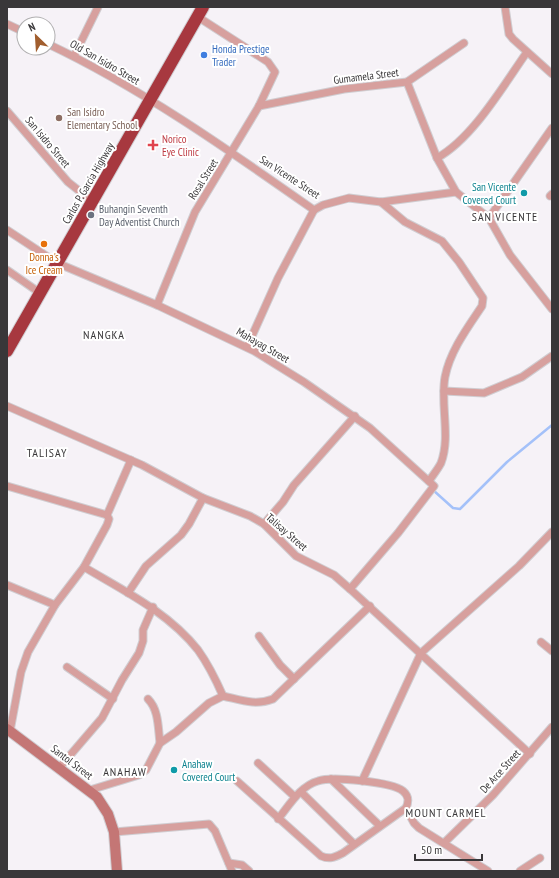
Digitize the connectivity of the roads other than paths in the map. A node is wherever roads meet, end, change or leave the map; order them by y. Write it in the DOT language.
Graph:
graph roads {
  1 [pos="98,7"];
  2 [pos="505,7"];
  3 [pos="200,12"];
  4 [pos="464,43"];
  5 [pos="56,48"];
  6 [pos="527,52"];
  7 [pos="74,56"];
  8 [pos="552,74"];
  9 [pos="408,82"];
  10 [pos="150,101"];
  11 [pos="259,106"];
  12 [pos="7,110"];
  13 [pos="552,128"];
  14 [pos="232,153"];
  15 [pos="437,158"];
  16 [pos="456,192"];
  17 [pos="92,202"];
  18 [pos="381,202"];
  19 [pos="314,210"];
  20 [pos="489,218"];
  21 [pos="7,230"];
  22 [pos="57,263"];
  23 [pos="7,270"];
  24 [pos="40,293"];
  25 [pos="550,298"];
  26 [pos="157,305"];
  27 [pos="552,309"];
  28 [pos="247,347"];
  29 [pos="7,351"];
  30 [pos="552,356"];
  31 [pos="444,392"];
  32 [pos="7,406"];
  33 [pos="355,416"];
  34 [pos="131,460"];
  35 [pos="432,483"];
  36 [pos="7,486"];
  37 [pos="203,498"];
  38 [pos="107,515"];
  39 [pos="264,524"];
  40 [pos="552,532"];
  41 [pos="84,567"];
  42 [pos="7,585"];
  43 [pos="350,589"];
  44 [pos="128,593"];
  45 [pos="55,604"];
  46 [pos="370,606"];
  47 [pos="153,607"];
  48 [pos="259,636"];
  49 [pos="541,642"];
  50 [pos="552,651"];
  51 [pos="421,653"];
  52 [pos="67,667"];
  53 [pos="294,679"];
  54 [pos="223,696"];
  55 [pos="112,699"];
  56 [pos="148,699"];
  57 [pos="552,726"];
  58 [pos="9,730"];
  59 [pos="160,743"];
  60 [pos="530,754"];
  61 [pos="258,763"];
  62 [pos="60,767"];
  63 [pos="331,779"];
  64 [pos="237,781"];
  65 [pos="362,781"];
  66 [pos="90,790"];
  67 [pos="301,792"];
  68 [pos="295,797"];
  69 [pos="406,808"];
  70 [pos="278,819"];
  71 [pos="380,826"];
  72 [pos="114,832"];
  73 [pos="444,843"];
  74 [pos="354,844"];
  75 [pos="540,858"];
  76 [pos="229,863"];
  77 [pos="117,871"];
  78 [pos="232,871"];
  79 [pos="250,871"];
  80 [pos="488,871"];
  81 [pos="520,871"];
  1 -- 7 [label="street"];
  2 -- 6 [label="street"];
  3 -- 10 [label="highway, Carlos P. Garcia Highway"];
  3 -- 11 [label="street, Rosal Street"];
  4 -- 9 [label="street, Gumamela Street"];
  5 -- 7 [label="street, Old San Isidro Street"];
  6 -- 8 [label="street"];
  6 -- 15 [label="street"];
  7 -- 10 [label="street, Old San Isidro Street"];
  9 -- 11 [label="street, Gumamela Street"];
  9 -- 15 [label="street"];
  10 -- 14 [label="street, San Vicente Street"];
  10 -- 17 [label="highway, Carlos P. Garcia Highway"];
  11 -- 14 [label="street, Rosal Street"];
  12 -- 17 [label="street, San Isidro Street"];
  13 -- 20 [label="street"];
  14 -- 19 [label="street, San Vicente Street"];
  14 -- 26 [label="street, Rosal Street"];
  15 -- 16 [label="street"];
  16 -- 18 [label="street, San Vicente Street"];
  16 -- 20 [label="street"];
  17 -- 22 [label="highway, Carlos P. Garcia Highway"];
  18 -- 19 [label="street, San Vicente Street"];
  18 -- 31 [label="street"];
  19 -- 28 [label="street"];
  20 -- 25 [label="street"];
  21 -- 22 [label="street, Mahayag Street"];
  22 -- 24 [label="highway, Carlos P. Garcia Highway"];
  22 -- 26 [label="street, Mahayag Street"];
  23 -- 24 [label="street"];
  24 -- 29 [label="highway, Carlos P. Garcia Highway"];
  25 -- 27 [label="street"];
  26 -- 28 [label="street, Mahayag Street"];
  28 -- 33 [label="street, Mahayag Street"];
  30 -- 31 [label="street"];
  31 -- 35 [label="street"];
  32 -- 34 [label="street, Talisay Street"];
  33 -- 35 [label="street, Mahayag Street"];
  33 -- 39 [label="street"];
  34 -- 37 [label="street, Talisay Street"];
  34 -- 38 [label="street"];
  35 -- 43 [label="street"];
  36 -- 38 [label="street"];
  37 -- 39 [label="street, Talisay Street"];
  37 -- 44 [label="street"];
  38 -- 41 [label="street"];
  39 -- 43 [label="street, Talisay Street"];
  40 -- 51 [label="street"];
  41 -- 44 [label="street"];
  41 -- 45 [label="street"];
  42 -- 45 [label="street"];
  43 -- 46 [label="street, Talisay Street"];
  44 -- 47 [label="street"];
  45 -- 58 [label="street"];
  46 -- 51 [label="street, Talisay Street"];
  46 -- 53 [label="street"];
  47 -- 54 [label="street"];
  47 -- 55 [label="street"];
  48 -- 53 [label="street"];
  49 -- 50 [label="street"];
  51 -- 60 [label="street, Talisay Street"];
  51 -- 65 [label="street"];
  52 -- 55 [label="street"];
  53 -- 54 [label="street"];
  54 -- 59 [label="street"];
  55 -- 62 [label="street"];
  56 -- 59 [label="street"];
  57 -- 60 [label="street, De Arce Street"];
  58 -- 62 [label="main road, Santol Street"];
  59 -- 66 [label="street"];
  60 -- 73 [label="street, De Arce Street"];
  61 -- 68 [label="street"];
  62 -- 66 [label="main road, Santol Street"];
  63 -- 65 [label="street"];
  63 -- 67 [label="street"];
  63 -- 71 [label="street"];
  64 -- 70 [label="street"];
  65 -- 69 [label="street"];
  66 -- 72 [label="main road, Santol Street"];
  67 -- 68 [label="street"];
  67 -- 74 [label="street"];
  68 -- 70 [label="street"];
  69 -- 71 [label="street"];
  69 -- 73 [label="street"];
  70 -- 74 [label="street"];
  71 -- 74 [label="street"];
  72 -- 76 [label="street"];
  72 -- 77 [label="main road, Santol Street"];
  73 -- 80 [label="street"];
  75 -- 81 [label="street"];
  76 -- 78 [label="street"];
  76 -- 79 [label="street"];
}
